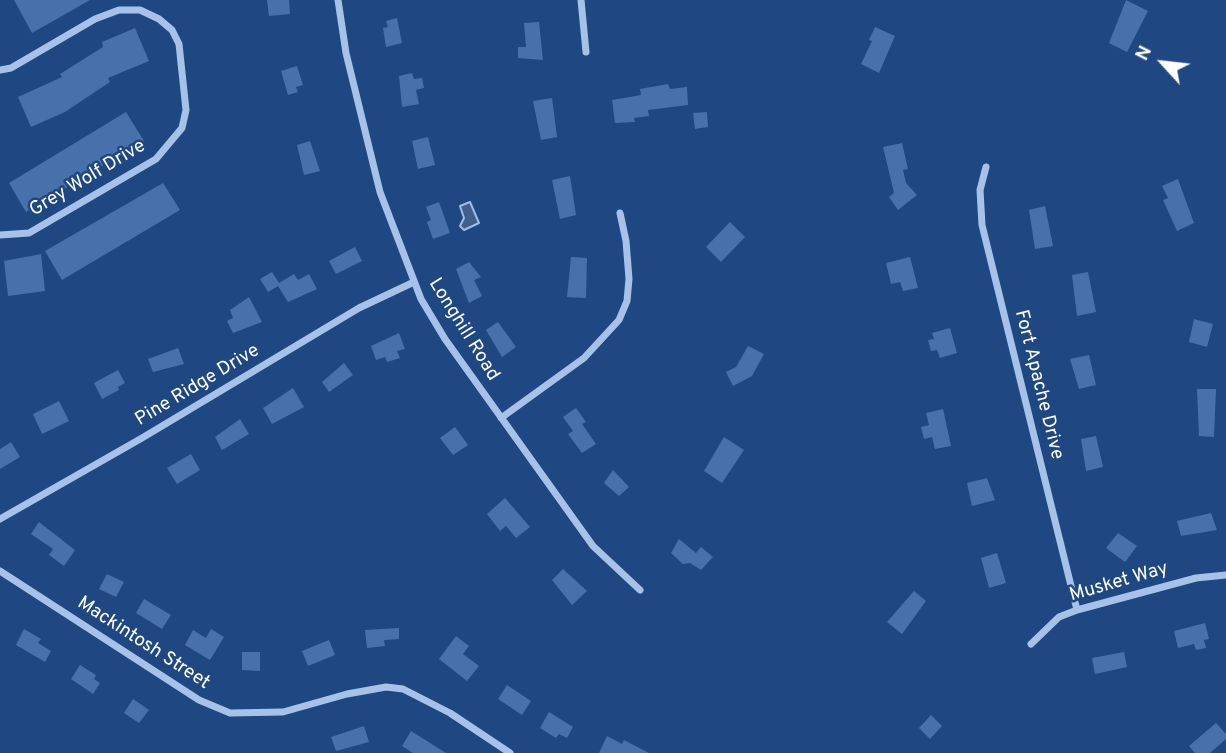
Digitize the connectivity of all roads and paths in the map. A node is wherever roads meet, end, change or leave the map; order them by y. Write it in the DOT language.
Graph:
graph roads {
  1 [pos="338,0"];
  2 [pos="581,0"];
  3 [pos="586,52"];
  4 [pos="0,70"];
  5 [pos="986,167"];
  6 [pos="620,213"];
  7 [pos="0,235"];
  8 [pos="414,282"];
  9 [pos="501,418"];
  10 [pos="0,519"];
  11 [pos="0,572"];
  12 [pos="1226,575"];
  13 [pos="640,590"];
  14 [pos="1077,610"];
  15 [pos="1031,644"];
  16 [pos="510,753"];
  1 -- 8 [label="street, Longhill Road"];
  2 -- 3 [label="street"];
  4 -- 7 [label="street, Grey Wolf Drive"];
  5 -- 14 [label="street, Fort Apache Drive"];
  6 -- 9 [label="street"];
  8 -- 9 [label="street, Longhill Road"];
  8 -- 10 [label="street, Pine Ridge Drive"];
  9 -- 13 [label="street, Longhill Road"];
  11 -- 16 [label="street, Mackintosh Street"];
  12 -- 14 [label="street, Musket Way"];
  14 -- 15 [label="street, Musket Way"];
}
